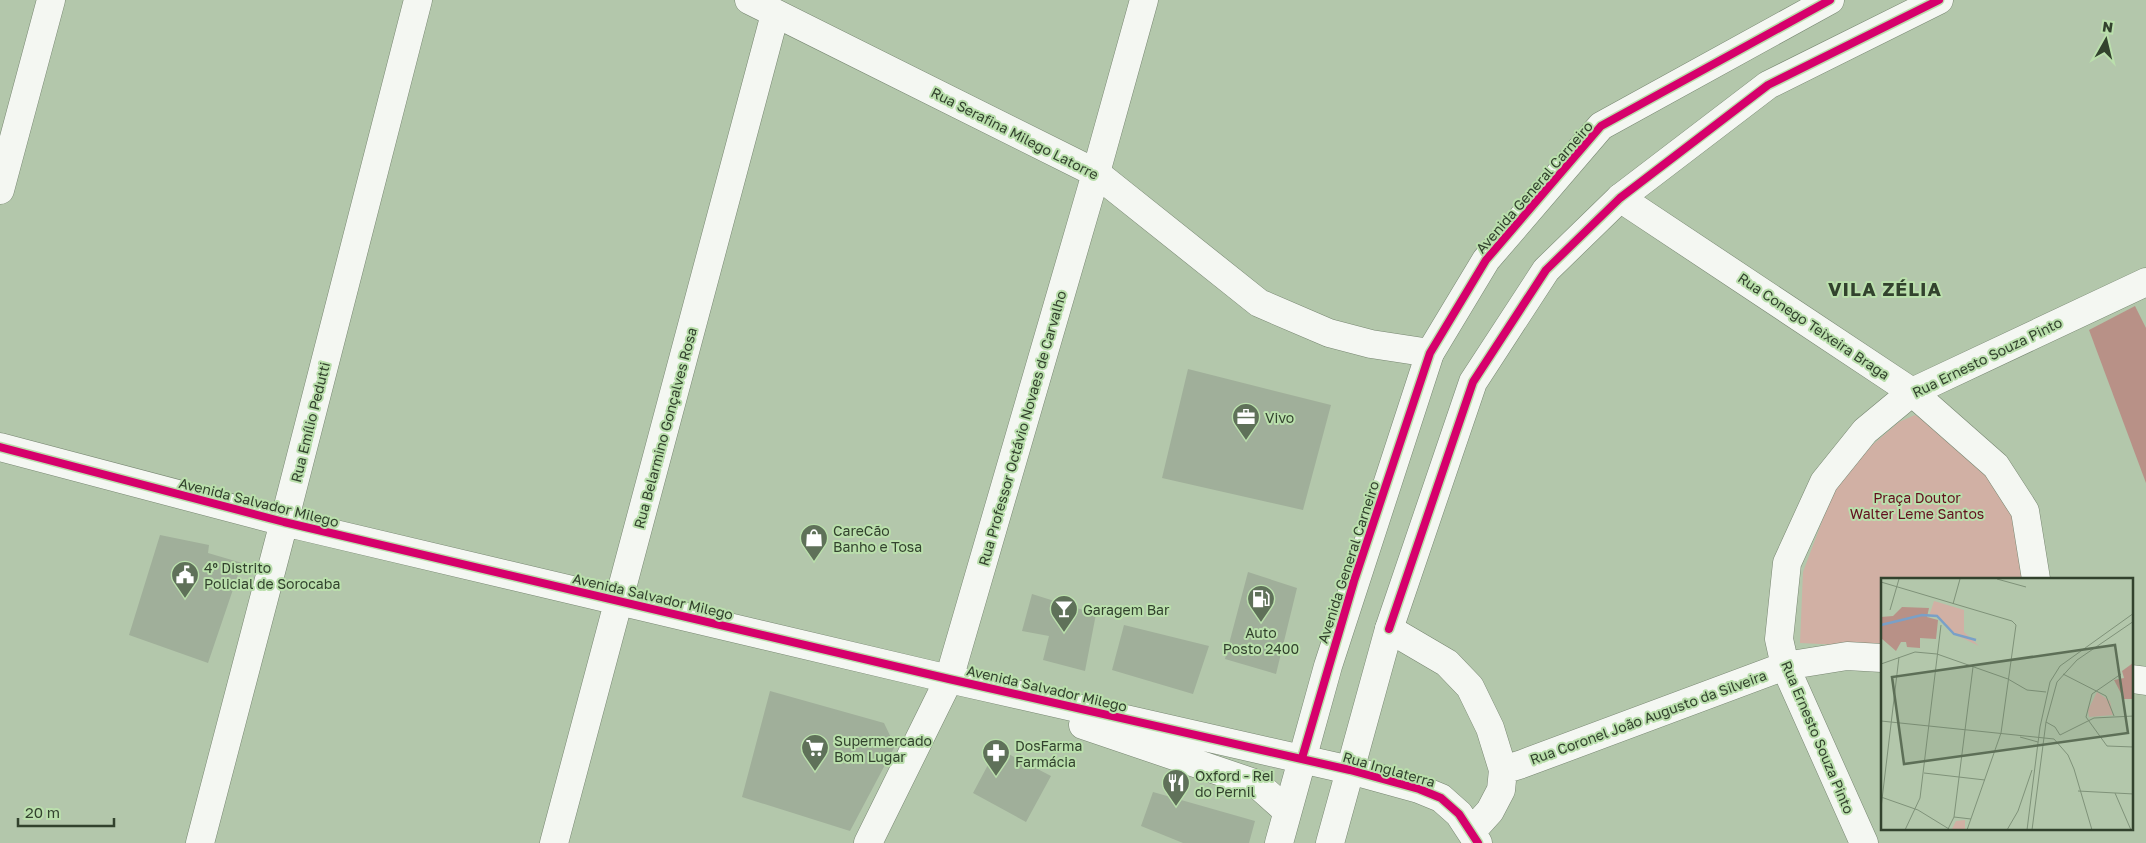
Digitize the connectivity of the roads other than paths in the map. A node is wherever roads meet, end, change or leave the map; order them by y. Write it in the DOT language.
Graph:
graph roads {
  1 [pos="51,0"];
  2 [pos="418,0"];
  3 [pos="749,0"];
  4 [pos="1144,0"];
  5 [pos="1830,0"];
  6 [pos="1938,0"];
  7 [pos="775,14"];
  8 [pos="1096,172"];
  9 [pos="0,190"];
  10 [pos="1620,198"];
  11 [pos="2146,282"];
  12 [pos="1430,353"];
  13 [pos="1912,392"];
  14 [pos="0,447"];
  15 [pos="284,522"];
  16 [pos="2036,578"];
  17 [pos="618,601"];
  18 [pos="1389,629"];
  19 [pos="1881,658"];
  20 [pos="1785,666"];
  21 [pos="949,679"];
  22 [pos="1302,758"];
  23 [pos="1350,770"];
  24 [pos="1503,770"];
  25 [pos="1287,811"];
  26 [pos="1475,837"];
  27 [pos="200,843"];
  28 [pos="554,843"];
  29 [pos="868,843"];
  30 [pos="1279,843"];
  31 [pos="1330,843"];
  32 [pos="1864,843"];
  1 -- 9 [label="street"];
  2 -- 15 [label="street, Rua Emílio Pedutti"];
  3 -- 7 [label="street, Rua Serafina Milego Latorre"];
  4 -- 8 [label="street, Rua Professor Octávio Novaes de Carvalho"];
  5 -- 12 [label="street, Avenida General Carneiro"];
  6 -- 10 [label="street"];
  7 -- 8 [label="street, Rua Serafina Milego Latorre"];
  7 -- 17 [label="street, Rua Belarmino Gonçalves Rosa"];
  8 -- 12 [label="street, Rua Serafina Milego Latorre"];
  8 -- 21 [label="street, Rua Professor Octávio Novaes de Carvalho"];
  10 -- 13 [label="street, Rua Conego Teixeira Braga"];
  10 -- 18 [label="street"];
  11 -- 13 [label="street, Rua Ernesto Souza Pinto"];
  12 -- 22 [label="street, Avenida General Carneiro"];
  13 -- 16 [label="street, Rua Conego Teixeira Braga"];
  13 -- 20 [label="street, Rua Ernesto Souza Pinto"];
  14 -- 15 [label="street, Avenida Salvador Milego"];
  15 -- 17 [label="street, Avenida Salvador Milego"];
  15 -- 27 [label="street, Rua Emílio Pedutti"];
  17 -- 21 [label="street, Avenida Salvador Milego"];
  17 -- 28 [label="street, Rua Belarmino Gonçalves Rosa"];
  18 -- 23 [label="street"];
  18 -- 24 [label="street"];
  19 -- 20 [label="street, Rua Coronel João Augusto da Silveira"];
  20 -- 24 [label="street, Rua Coronel João Augusto da Silveira"];
  20 -- 32 [label="street, Rua Ernesto Souza Pinto"];
  21 -- 22 [label="street, Avenida Salvador Milego"];
  21 -- 25 [label="street"];
  21 -- 29 [label="street, Rua Professor Octávio Novaes de Carvalho"];
  22 -- 23 [label="street, Rua Inglaterra"];
  22 -- 25 [label="street, Avenida General Carneiro"];
  23 -- 26 [label="street, Rua Inglaterra"];
  23 -- 31 [label="street"];
  24 -- 26 [label="street"];
  25 -- 30 [label="street, Avenida General Carneiro"];
}
